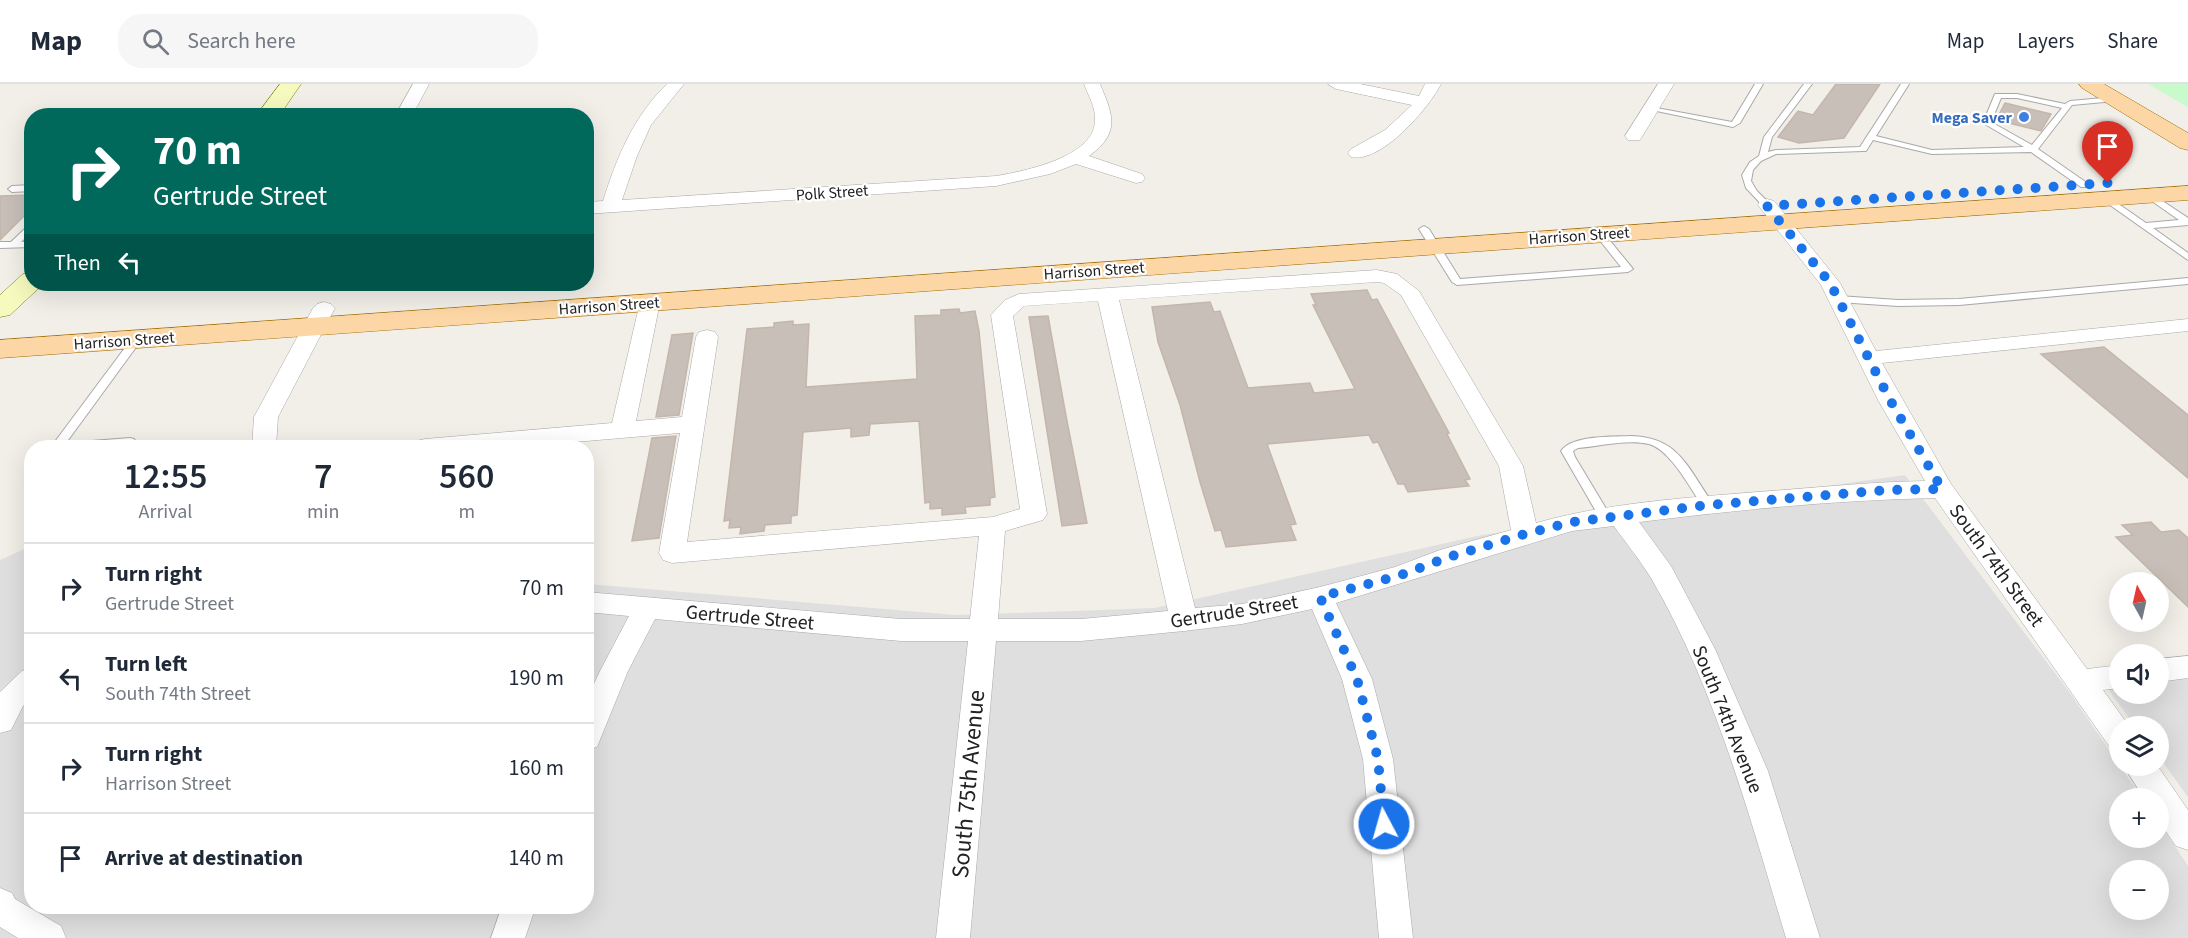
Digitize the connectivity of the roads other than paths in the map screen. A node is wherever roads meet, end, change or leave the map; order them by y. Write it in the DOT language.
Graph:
graph roads {
  1 [pos="291,84"];
  2 [pos="422,84"];
  3 [pos="676,84"];
  4 [pos="1092,84"];
  5 [pos="1336,84"];
  6 [pos="1434,84"];
  7 [pos="1666,84"];
  8 [pos="1759,84"];
  9 [pos="1808,84"];
  10 [pos="1905,84"];
  11 [pos="2089,84"];
  12 [pos="2115,92"];
  13 [pos="1423,102"];
  14 [pos="2067,107"];
  15 [pos="273,108"];
  16 [pos="408,108"];
  17 [pos="1651,109"];
  18 [pos="2188,126"];
  19 [pos="1634,136"];
  20 [pos="1871,137"];
  21 [pos="2188,143"];
  22 [pos="2033,149"];
  23 [pos="1357,153"];
  24 [pos="1763,155"];
  25 [pos="1074,158"];
  26 [pos="1136,178"];
  27 [pos="2188,178"];
  28 [pos="24,188"];
  29 [pos="12,189"];
  30 [pos="2094,192"];
  31 [pos="2188,193"];
  32 [pos="2149,195"];
  33 [pos="611,206"];
  34 [pos="594,207"];
  35 [pos="1773,213"];
  36 [pos="2188,222"];
  37 [pos="2143,226"];
  38 [pos="24,233"];
  39 [pos="1599,233"];
  40 [pos="1429,237"];
  41 [pos="14,244"];
  42 [pos="24,244"];
  43 [pos="0,245"];
  44 [pos="2188,256"];
  45 [pos="2188,281"];
  46 [pos="24,287"];
  47 [pos="1107,294"];
  48 [pos="1838,299"];
  49 [pos="650,302"];
  50 [pos="0,309"];
  51 [pos="319,317"];
  52 [pos="2188,325"];
  53 [pos="0,331"];
  54 [pos="707,338"];
  55 [pos="137,339"];
  56 [pos="0,350"];
  57 [pos="1869,358"];
  58 [pos="693,424"];
  59 [pos="622,430"];
  60 [pos="62,440"];
  61 [pos="264,440"];
  62 [pos="506,440"];
  63 [pos="1942,489"];
  64 [pos="1708,505"];
  65 [pos="1613,517"];
  66 [pos="993,526"];
  67 [pos="1525,534"];
  68 [pos="1320,597"];
  69 [pos="594,603"];
  70 [pos="647,608"];
  71 [pos="1184,620"];
  72 [pos="982,631"];
  73 [pos="2109,677"];
  74 [pos="2080,681"];
  75 [pos="24,687"];
  76 [pos="594,719"];
  77 [pos="0,721"];
  78 [pos="2109,722"];
  79 [pos="2147,776"];
  80 [pos="2188,836"];
  81 [pos="0,904"];
  82 [pos="516,914"];
  83 [pos="49,938"];
  84 [pos="508,938"];
  85 [pos="953,938"];
  86 [pos="1396,938"];
  87 [pos="1803,938"];
  1 -- 15 [label="street"];
  2 -- 16 [label="street"];
  3 -- 33 [label="street"];
  4 -- 25 [label="street, Polk Street"];
  5 -- 13 [label="street"];
  6 -- 13 [label="street"];
  7 -- 17 [label="street"];
  8 -- 17 [label="lane"];
  9 -- 24 [label="lane"];
  10 -- 20 [label="lane"];
  11 -- 12 [label="main road"];
  12 -- 14 [label="lane"];
  12 -- 18 [label="main road"];
  12 -- 21 [label="main road"];
  13 -- 23 [label="street"];
  14 -- 22 [label="lane"];
  14 -- 22 [label="lane"];
  17 -- 19 [label="street"];
  20 -- 22 [label="lane"];
  20 -- 24 [label="lane"];
  22 -- 30 [label="lane"];
  24 -- 35 [label="lane"];
  25 -- 26 [label="street"];
  25 -- 33 [label="street, Polk Street"];
  27 -- 30 [label="main road, Harrison Street"];
  28 -- 29 [label="lane"];
  30 -- 32 [label="main road, Harrison Street"];
  30 -- 35 [label="main road, Harrison Street"];
  30 -- 37 [label="lane"];
  31 -- 32 [label="main road, Harrison Street"];
  32 -- 36 [label="lane"];
  33 -- 34 [label="street, Polk Street"];
  35 -- 39 [label="main road, Harrison Street"];
  35 -- 40 [label="main road, Harrison Street"];
  35 -- 48 [label="street, South 74th Street"];
  36 -- 37 [label="lane"];
  37 -- 44 [label="lane"];
  38 -- 41 [label="lane"];
  39 -- 40 [label="main road, Harrison Street"];
  39 -- 40 [label="lane"];
  40 -- 49 [label="main road, Harrison Street"];
  40 -- 51 [label="main road, Harrison Street"];
  41 -- 42 [label="lane"];
  41 -- 43 [label="lane"];
  45 -- 48 [label="lane"];
  46 -- 50 [label="street"];
  47 -- 66 [label="street"];
  47 -- 67 [label="street"];
  47 -- 71 [label="street"];
  48 -- 57 [label="street, South 74th Street"];
  49 -- 51 [label="main road, Harrison Street"];
  49 -- 59 [label="street"];
  51 -- 53 [label="main road, Harrison Street"];
  51 -- 55 [label="main road, Harrison Street"];
  51 -- 61 [label="street"];
  52 -- 57 [label="street"];
  54 -- 58 [label="street"];
  55 -- 56 [label="main road, Harrison Street"];
  55 -- 60 [label="lane"];
  57 -- 63 [label="street, South 74th Street"];
  58 -- 59 [label="street"];
  58 -- 66 [label="street"];
  59 -- 62 [label="street"];
  63 -- 64 [label="street, Gertrude Street"];
  63 -- 74 [label="street, South 74th Street"];
  64 -- 65 [label="street, Gertrude Street"];
  64 -- 65 [label="lane"];
  65 -- 67 [label="street, Gertrude Street"];
  65 -- 87 [label="street, South 74th Avenue"];
  66 -- 72 [label="street, South 75th Avenue"];
  67 -- 68 [label="street, Gertrude Street"];
  68 -- 71 [label="street, Gertrude Street"];
  68 -- 86 [label="street"];
  69 -- 70 [label="street, Gertrude Street"];
  70 -- 72 [label="street, Gertrude Street"];
  70 -- 76 [label="street"];
  71 -- 72 [label="street, Gertrude Street"];
  72 -- 85 [label="street, South 75th Avenue"];
  73 -- 74 [label="street"];
  74 -- 78 [label="street, South 74th Street"];
  75 -- 77 [label="street"];
  79 -- 80 [label="street"];
  81 -- 83 [label="street"];
  82 -- 84 [label="street"];
}
